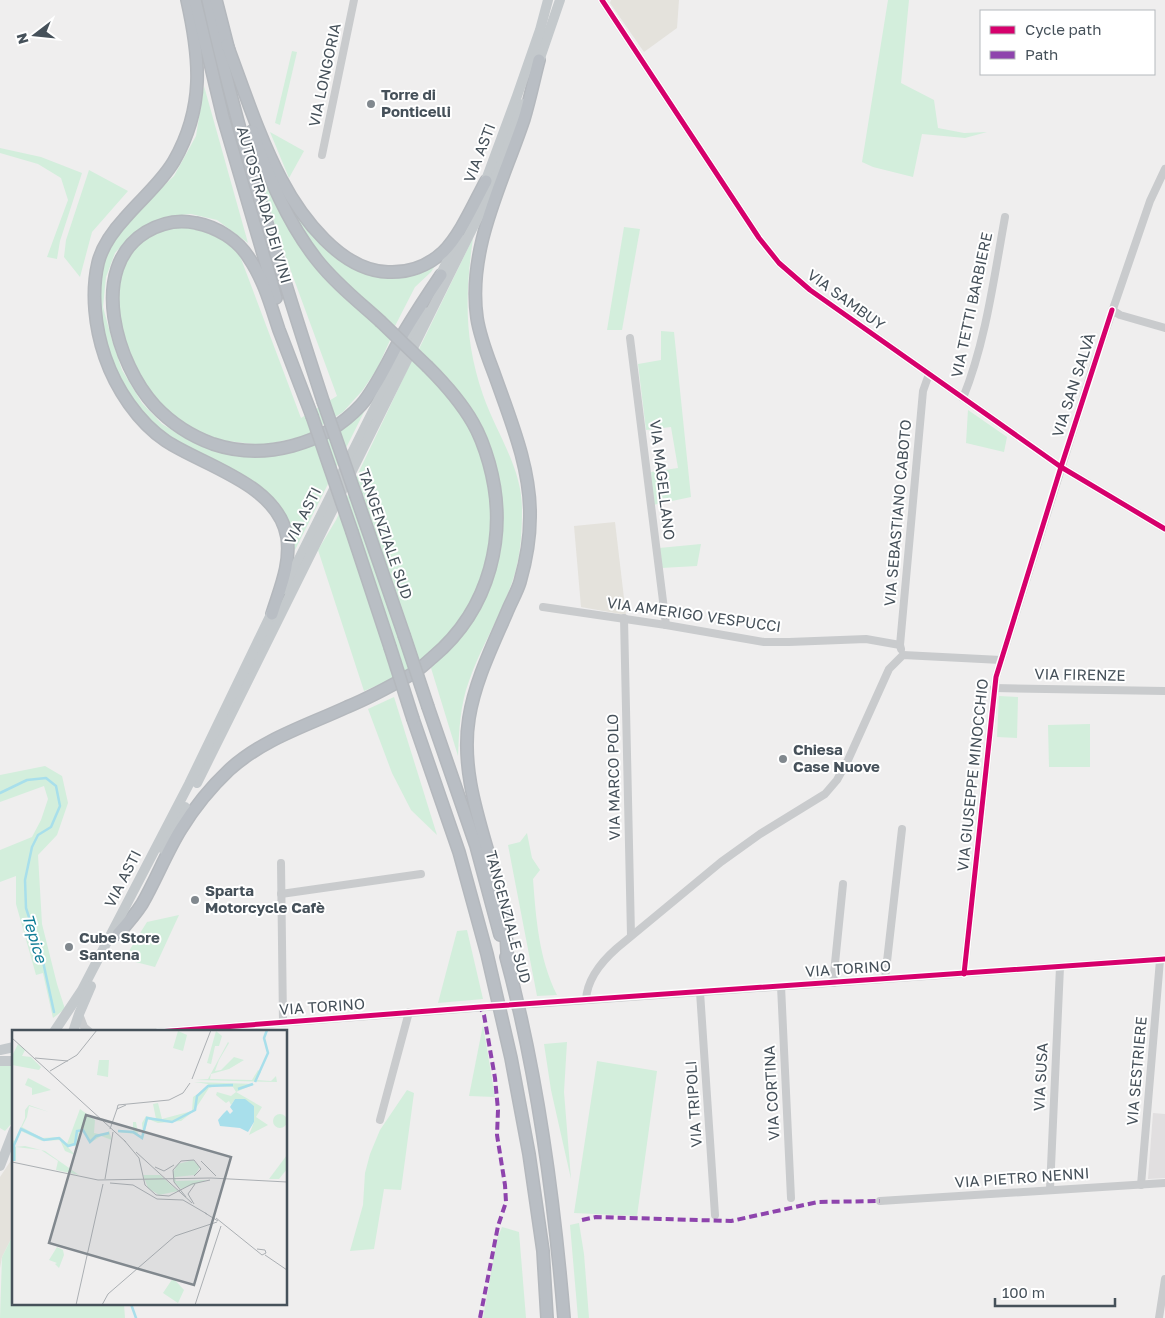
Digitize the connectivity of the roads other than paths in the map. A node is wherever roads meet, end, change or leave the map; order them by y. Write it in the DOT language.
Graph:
graph roads {
  1 [pos="187,0"];
  2 [pos="196,0"];
  3 [pos="208,0"];
  4 [pos="216,0"];
  5 [pos="354,0"];
  6 [pos="548,0"];
  7 [pos="560,0"];
  8 [pos="603,0"];
  9 [pos="227,45"];
  10 [pos="540,60"];
  11 [pos="322,155"];
  12 [pos="1165,169"];
  13 [pos="486,181"];
  14 [pos="1005,217"];
  15 [pos="441,275"];
  16 [pos="1112,310"];
  17 [pos="1165,328"];
  18 [pos="630,338"];
  19 [pos="929,374"];
  20 [pos="963,398"];
  21 [pos="323,401"];
  22 [pos="312,416"];
  23 [pos="1061,467"];
  24 [pos="1165,530"];
  25 [pos="544,607"];
  26 [pos="272,614"];
  27 [pos="624,618"];
  28 [pos="666,625"];
  29 [pos="900,645"];
  30 [pos="903,655"];
  31 [pos="1001,660"];
  32 [pos="994,688"];
  33 [pos="1165,690"];
  34 [pos="902,829"];
  35 [pos="281,863"];
  36 [pos="421,874"];
  37 [pos="843,884"];
  38 [pos="281,894"];
  39 [pos="118,934"];
  40 [pos="631,936"];
  41 [pos="1163,959"];
  42 [pos="508,963"];
  43 [pos="1060,967"];
  44 [pos="964,974"];
  45 [pos="885,979"];
  46 [pos="832,983"];
  47 [pos="781,986"];
  48 [pos="700,992"];
  49 [pos="586,1000"];
  50 [pos="532,1004"];
  51 [pos="487,1007"];
  52 [pos="409,1012"];
  53 [pos="79,1014"];
  54 [pos="283,1022"];
  55 [pos="55,1030"];
  56 [pos="74,1030"];
  57 [pos="88,1030"];
  58 [pos="183,1030"];
  59 [pos="380,1120"];
  60 [pos="12,1135"];
  61 [pos="12,1150"];
  62 [pos="0,1167"];
  63 [pos="1165,1183"];
  64 [pos="1141,1185"];
  65 [pos="1050,1189"];
  66 [pos="791,1198"];
  67 [pos="880,1202"];
  68 [pos="715,1215"];
  69 [pos="1165,1279"];
  70 [pos="547,1318"];
  71 [pos="564,1318"];
  72 [pos="1159,1318"];
  1 -- 26 [label="highway"];
  2 -- 22 [label="highway, AUTOSTRADA DEI VINI"];
  3 -- 21 [label="highway, AUTOSTRADA DEI VINI"];
  4 -- 9 [label="highway"];
  5 -- 11 [label="street, VIA LONGORIA"];
  6 -- 13 [label="main road, VIA ASTI"];
  7 -- 10 [label="main road, VIA ASTI"];
  8 -- 19 [label="street, VIA SAMBUY"];
  9 -- 13 [label="highway"];
  9 -- 39 [label="highway, bridge"];
  10 -- 39 [label="main road, VIA ASTI"];
  10 -- 42 [label="highway"];
  12 -- 16 [label="street, VIA SAN SALVÀ"];
  13 -- 15 [label="main road, VIA ASTI"];
  14 -- 20 [label="street, VIA TETTI BARBIERE"];
  15 -- 22 [label="highway"];
  15 -- 26 [label="main road, VIA ASTI"];
  16 -- 17 [label="street"];
  16 -- 23 [label="street, VIA SAN SALVÀ"];
  18 -- 28 [label="street, VIA MAGELLANO"];
  19 -- 20 [label="street, VIA SAMBUY"];
  19 -- 29 [label="street, VIA SEBASTIANO CABOTO"];
  20 -- 23 [label="street, VIA SAMBUY"];
  21 -- 42 [label="highway, TANGENZIALE SUD, bridge"];
  22 -- 70 [label="highway, TANGENZIALE SUD, bridge"];
  23 -- 24 [label="street, VIA SAMBUY"];
  23 -- 31 [label="street, VIA GIUSEPPE MINOCCHIO"];
  25 -- 27 [label="street, VIA AMERIGO VESPUCCI"];
  26 -- 55 [label="main road, VIA ASTI"];
  27 -- 28 [label="street, VIA AMERIGO VESPUCCI"];
  27 -- 40 [label="street, VIA MARCO POLO"];
  28 -- 29 [label="street, VIA AMERIGO VESPUCCI"];
  29 -- 30 [label="street, VIA SEBASTIANO CABOTO"];
  30 -- 31 [label="street"];
  30 -- 40 [label="street"];
  31 -- 32 [label="street, VIA GIUSEPPE MINOCCHIO"];
  32 -- 33 [label="street, VIA FIRENZE"];
  32 -- 44 [label="street, VIA GIUSEPPE MINOCCHIO"];
  34 -- 45 [label="street"];
  35 -- 38 [label="street"];
  36 -- 38 [label="street"];
  37 -- 46 [label="street"];
  38 -- 54 [label="street"];
  39 -- 53 [label="main road, VIA ASTI"];
  40 -- 49 [label="street"];
  41 -- 43 [label="street, VIA TORINO"];
  41 -- 64 [label="street, VIA SESTRIERE"];
  42 -- 71 [label="highway, TANGENZIALE SUD"];
  43 -- 44 [label="street, VIA TORINO"];
  43 -- 65 [label="street, VIA SUSA"];
  44 -- 45 [label="street, VIA TORINO"];
  45 -- 46 [label="street, VIA TORINO"];
  46 -- 47 [label="street, VIA TORINO"];
  47 -- 48 [label="street, VIA TORINO"];
  47 -- 66 [label="street, VIA CORTINA"];
  48 -- 49 [label="street, VIA TORINO"];
  48 -- 68 [label="street, VIA TRIPOLI"];
  49 -- 50 [label="street, VIA TORINO"];
  51 -- 52 [label="street, VIA TORINO"];
  52 -- 54 [label="street, VIA TORINO"];
  52 -- 59 [label="street"];
  53 -- 56 [label="main road, VIA ASTI"];
  53 -- 57 [label="street"];
  54 -- 58 [label="street, VIA TORINO"];
  60 -- 62 [label="main road"];
  61 -- 62 [label="main road"];
  63 -- 64 [label="street, VIA PIETRO NENNI"];
  64 -- 65 [label="street, VIA PIETRO NENNI"];
  65 -- 67 [label="street, VIA PIETRO NENNI"];
  69 -- 72 [label="street"];
}
